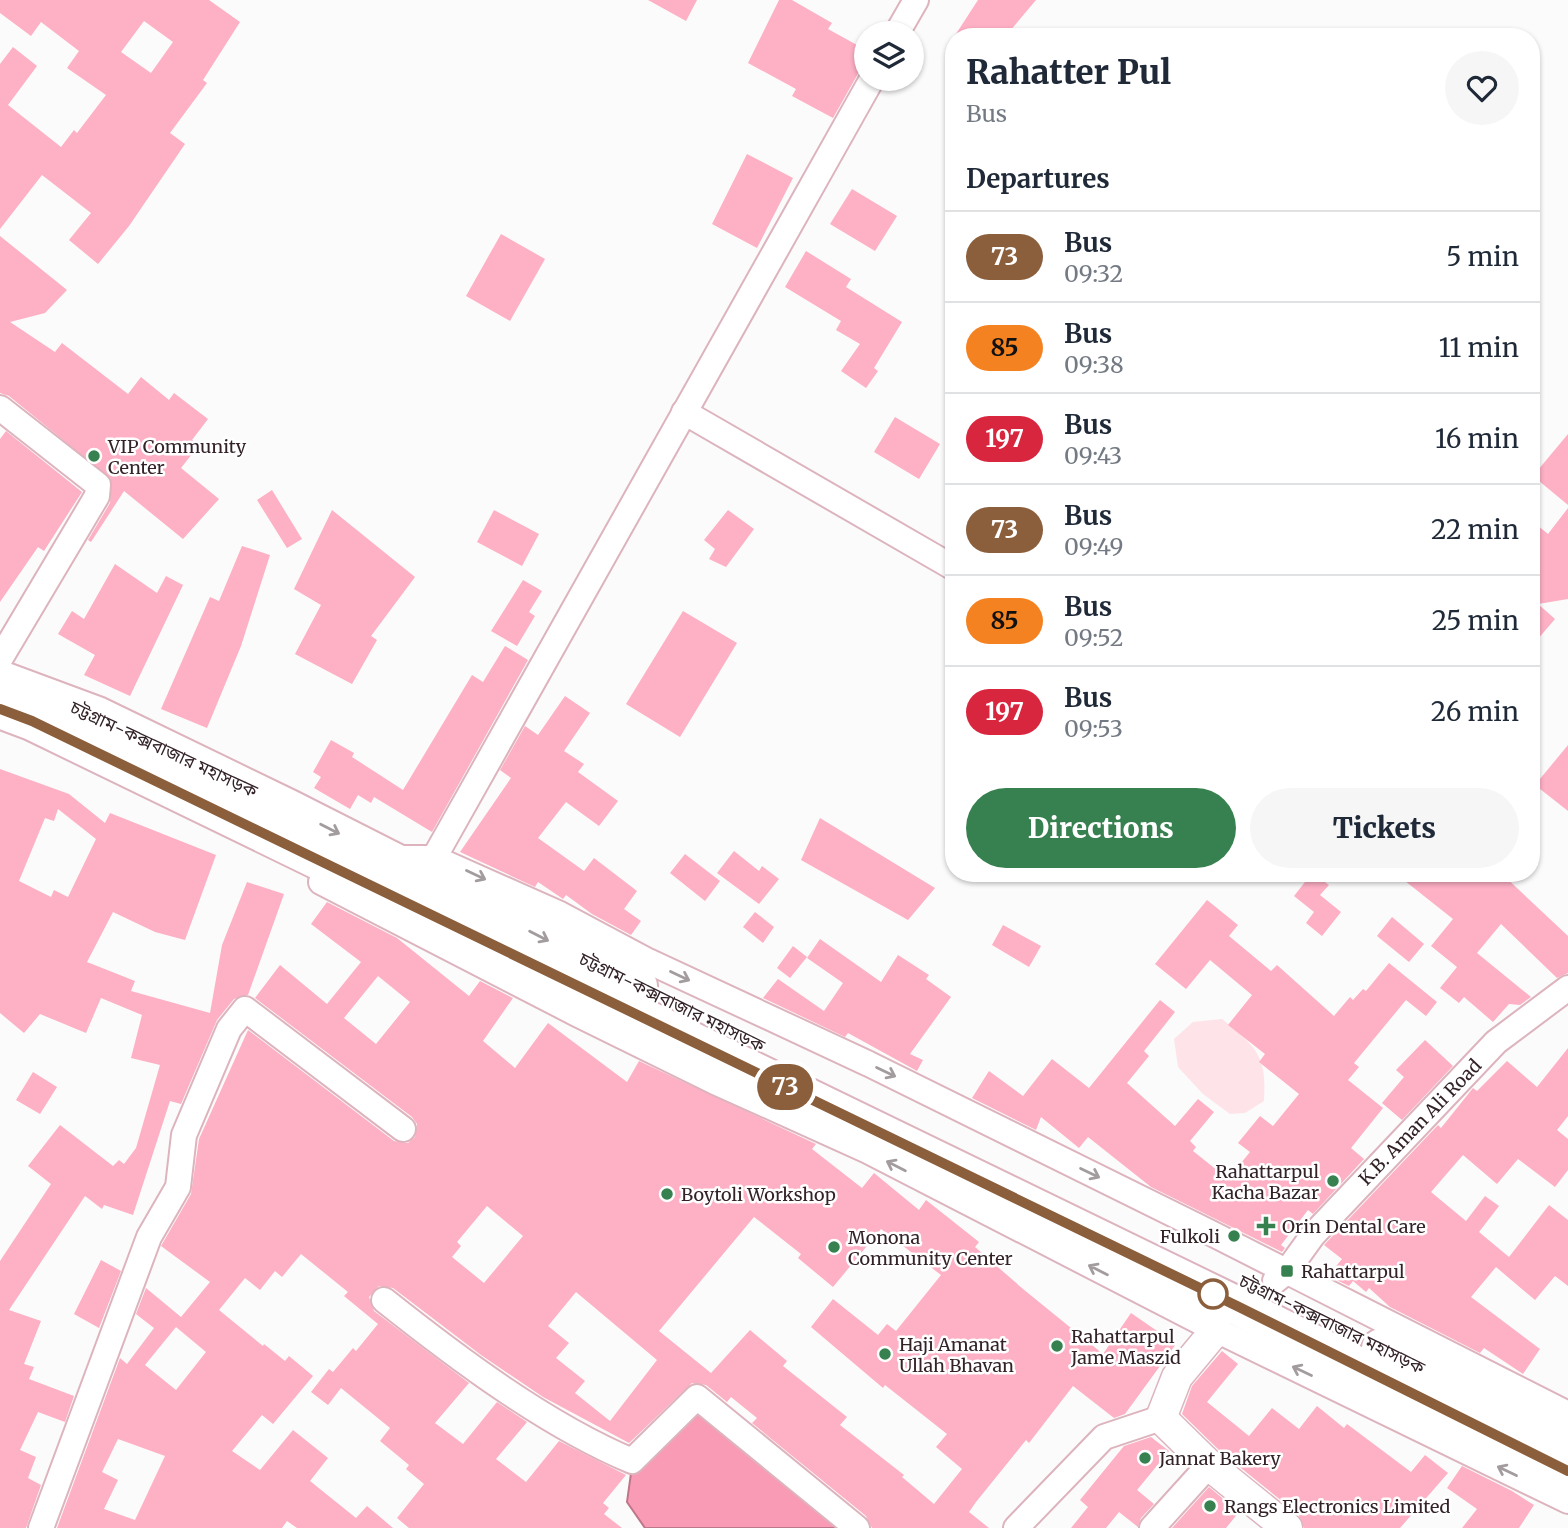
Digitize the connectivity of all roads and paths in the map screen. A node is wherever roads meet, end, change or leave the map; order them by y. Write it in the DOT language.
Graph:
graph roads {
  1 [pos="916,0"];
  2 [pos="904,21"];
  3 [pos="865,91"];
  4 [pos="0,408"];
  5 [pos="684,412"];
  6 [pos="945,563"];
  7 [pos="0,659"];
  8 [pos="0,680"];
  9 [pos="0,709"];
  10 [pos="281,823"];
  11 [pos="387,858"];
  12 [pos="434,858"];
  13 [pos="1568,988"];
  14 [pos="403,1129"];
  15 [pos="1281,1276"];
  16 [pos="384,1300"];
  17 [pos="1224,1324"];
  18 [pos="1568,1414"];
  19 [pos="1161,1418"];
  20 [pos="1568,1439"];
  21 [pos="1209,1465"];
  22 [pos="1568,1471"];
  23 [pos="1568,1501"];
  24 [pos="41,1528"];
  25 [pos="857,1528"];
  26 [pos="1016,1528"];
  27 [pos="1152,1528"];
  28 [pos="1287,1528"];
  1 -- 2 [label="street"];
  3 -- 5 [label="street"];
  4 -- 7 [label="street"];
  5 -- 6 [label="street"];
  5 -- 12 [label="street"];
  8 -- 10 [label="highway, চট্টগ্রাম-কক্সবাজার মহাসড়ক"];
  9 -- 10 [label="highway, চট্টগ্রাম-কক্সবাজার মহাসড়ক"];
  10 -- 11 [label="highway, চট্টগ্রাম-কক্সবাজার মহাসড়ক, one-way"];
  17 -- 10 [label="street, one-way"];
  10 -- 22 [label="highway, চট্টগ্রাম-কক্সবাজার মহাসড়ক"];
  11 -- 12 [label="street"];
  11 -- 20 [label="highway, চট্টগ্রাম-কক্সবাজার মহাসড়ক, one-way"];
  12 -- 15 [label="street, one-way"];
  13 -- 15 [label="street, K.B. Aman Ali Road"];
  14 -- 24 [label="street"];
  15 -- 18 [label="street"];
  16 -- 25 [label="street"];
  17 -- 19 [label="street"];
  23 -- 17 [label="street, one-way"];
  19 -- 21 [label="street"];
  19 -- 26 [label="street"];
  21 -- 27 [label="street"];
  21 -- 28 [label="street"];
}
